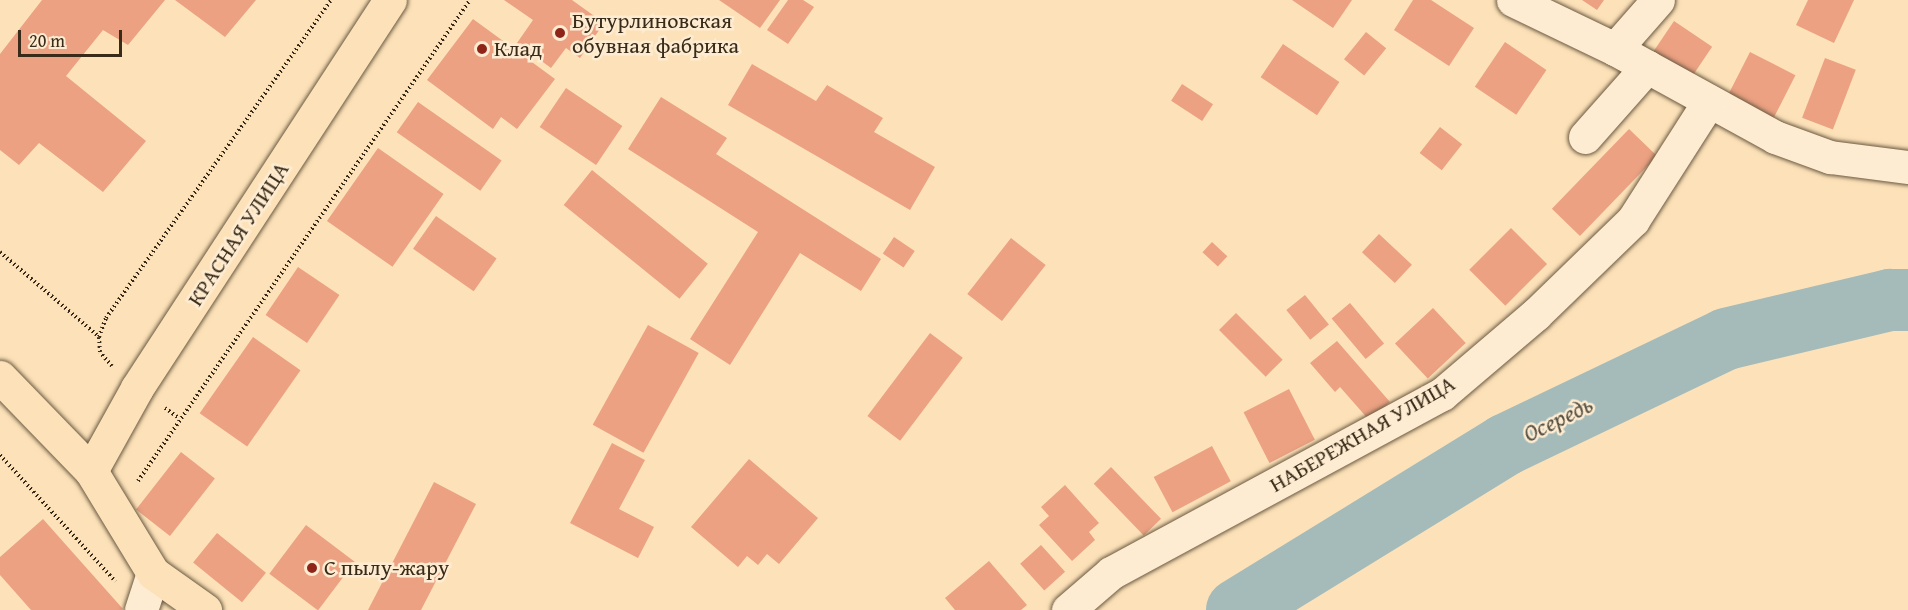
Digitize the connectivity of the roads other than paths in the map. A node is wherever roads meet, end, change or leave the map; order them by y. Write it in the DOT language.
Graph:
graph roads {
  1 [pos="390,0"];
  2 [pos="1513,0"];
  3 [pos="1658,0"];
  4 [pos="1615,49"];
  5 [pos="1647,67"];
  6 [pos="1709,101"];
  7 [pos="1585,137"];
  8 [pos="1908,167"];
  9 [pos="0,377"];
  10 [pos="91,471"];
  11 [pos="153,573"];
  12 [pos="141,610"];
  13 [pos="205,610"];
  14 [pos="1068,610"];
  1 -- 10 [label="main road, КРАСНАЯ УЛИЦА"];
  2 -- 4 [label="street"];
  3 -- 4 [label="street"];
  4 -- 5 [label="street"];
  5 -- 6 [label="street"];
  5 -- 7 [label="street"];
  6 -- 8 [label="street"];
  6 -- 14 [label="street, НАБЕРЕЖНАЯ УЛИЦА"];
  9 -- 10 [label="main road"];
  10 -- 11 [label="main road"];
  11 -- 12 [label="street"];
  11 -- 13 [label="main road"];
}
